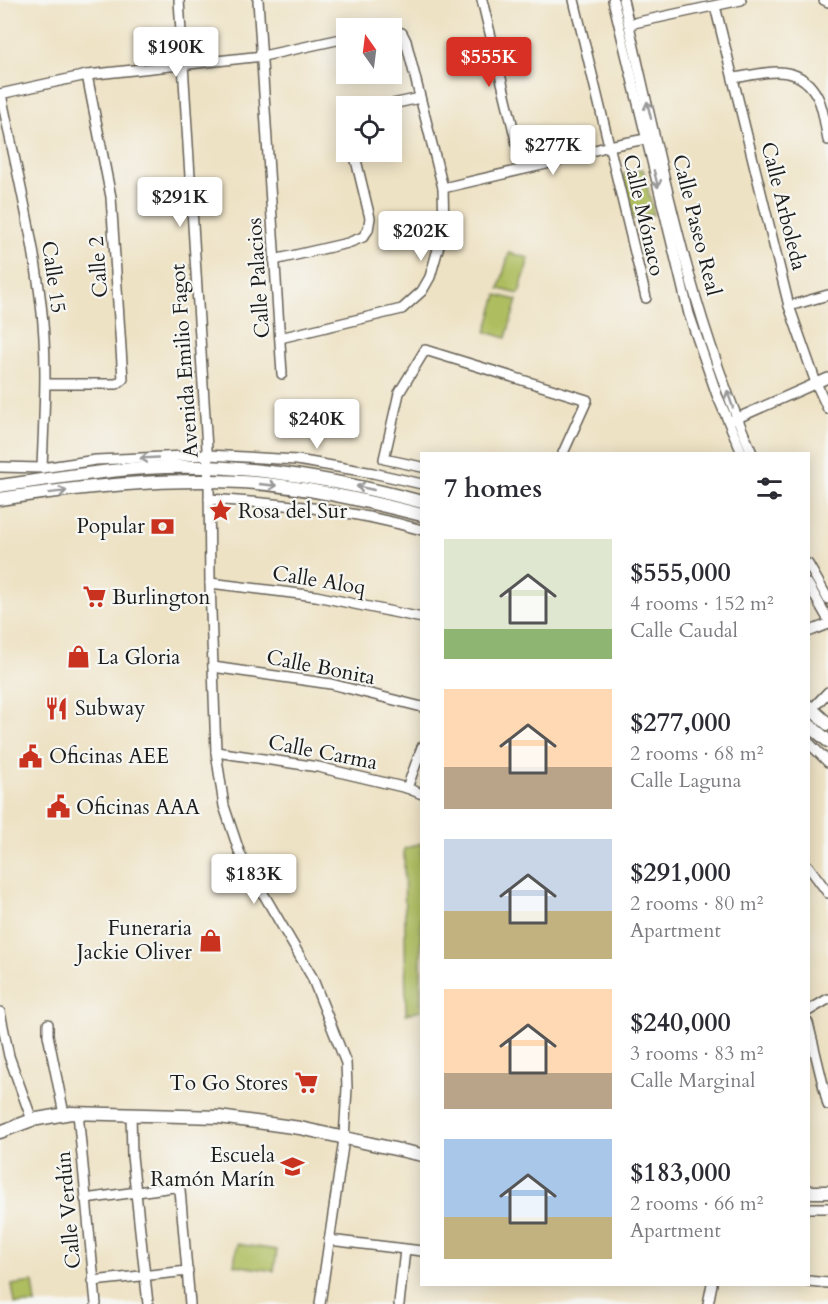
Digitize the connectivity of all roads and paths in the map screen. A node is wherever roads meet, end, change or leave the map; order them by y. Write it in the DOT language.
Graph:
graph roads {
  1 [pos="179,0"];
  2 [pos="258,0"];
  3 [pos="482,0"];
  4 [pos="574,0"];
  5 [pos="613,0"];
  6 [pos="623,0"];
  7 [pos="741,0"];
  8 [pos="824,0"];
  9 [pos="828,2"];
  10 [pos="715,6"];
  11 [pos="629,24"];
  12 [pos="402,34"];
  13 [pos="336,40"];
  14 [pos="263,56"];
  15 [pos="183,64"];
  16 [pos="87,75"];
  17 [pos="734,78"];
  18 [pos="1,94"];
  19 [pos="420,98"];
  20 [pos="402,102"];
  21 [pos="651,138"];
  22 [pos="828,140"];
  23 [pos="609,146"];
  24 [pos="356,162"];
  25 [pos="523,169"];
  26 [pos="443,188"];
  27 [pos="274,260"];
  28 [pos="828,295"];
  29 [pos="646,298"];
  30 [pos="789,306"];
  31 [pos="280,338"];
  32 [pos="282,374"];
  33 [pos="828,378"];
  34 [pos="816,383"];
  35 [pos="46,384"];
  36 [pos="828,409"];
  37 [pos="733,421"];
  38 [pos="562,452"];
  39 [pos="742,452"];
  40 [pos="751,452"];
  41 [pos="208,461"];
  42 [pos="0,467"];
  43 [pos="420,467"];
  44 [pos="42,468"];
  45 [pos="209,482"];
  46 [pos="420,484"];
  47 [pos="0,486"];
  48 [pos="0,499"];
  49 [pos="209,499"];
  50 [pos="420,502"];
  51 [pos="420,515"];
  52 [pos="420,529"];
  53 [pos="810,568"];
  54 [pos="210,583"];
  55 [pos="810,588"];
  56 [pos="828,599"];
  57 [pos="420,618"];
  58 [pos="828,619"];
  59 [pos="828,624"];
  60 [pos="810,631"];
  61 [pos="213,666"];
  62 [pos="828,692"];
  63 [pos="420,706"];
  64 [pos="810,709"];
  65 [pos="821,723"];
  66 [pos="828,741"];
  67 [pos="810,743"];
  68 [pos="216,752"];
  69 [pos="420,752"];
  70 [pos="828,762"];
  71 [pos="407,788"];
  72 [pos="420,793"];
  73 [pos="810,870"];
  74 [pos="828,893"];
  75 [pos="828,999"];
  76 [pos="810,1010"];
  77 [pos="0,1012"];
  78 [pos="48,1024"];
  79 [pos="810,1030"];
  80 [pos="827,1092"];
  81 [pos="828,1106"];
  82 [pos="78,1113"];
  83 [pos="64,1114"];
  84 [pos="131,1114"];
  85 [pos="32,1120"];
  86 [pos="0,1132"];
  87 [pos="344,1139"];
  88 [pos="420,1155"];
  89 [pos="135,1192"];
  90 [pos="810,1192"];
  91 [pos="828,1192"];
  92 [pos="85,1199"];
  93 [pos="810,1208"];
  94 [pos="828,1208"];
  95 [pos="329,1240"];
  96 [pos="405,1250"];
  97 [pos="420,1251"];
  98 [pos="188,1270"];
  99 [pos="145,1275"];
  100 [pos="93,1281"];
  101 [pos="810,1281"];
  102 [pos="828,1283"];
  103 [pos="712,1286"];
  104 [pos="96,1304"];
  105 [pos="148,1304"];
  106 [pos="190,1304"];
  107 [pos="320,1304"];
  108 [pos="399,1304"];
  109 [pos="708,1304"];
  1 -- 15 [label="street, Avenida Emilio Fagot"];
  2 -- 14 [label="street, Calle Palacios"];
  3 -- 25 [label="street"];
  4 -- 23 [label="street, Calle Mónaco"];
  5 -- 21 [label="street, Calle Paseo Real"];
  6 -- 11 [label="street, Calle Paseo Real"];
  7 -- 10 [label="street"];
  8 -- 9 [label="street"];
  10 -- 11 [label="street"];
  10 -- 17 [label="street, Calle Arboleda"];
  21 -- 11 [label="street, Calle Paseo Real, one-way"];
  12 -- 19 [label="street"];
  13 -- 14 [label="street"];
  14 -- 15 [label="street"];
  14 -- 27 [label="street, Calle Palacios"];
  15 -- 16 [label="street"];
  15 -- 41 [label="street, Avenida Emilio Fagot"];
  16 -- 18 [label="street"];
  16 -- 35 [label="street, Calle 2"];
  17 -- 22 [label="street"];
  17 -- 30 [label="street, Calle Arboleda"];
  18 -- 35 [label="street, Calle 15"];
  19 -- 20 [label="street"];
  19 -- 26 [label="street"];
  21 -- 23 [label="street"];
  21 -- 37 [label="street, Calle Paseo Real"];
  23 -- 25 [label="street"];
  23 -- 29 [label="street, Calle Mónaco"];
  24 -- 27 [label="street"];
  25 -- 26 [label="street"];
  26 -- 31 [label="street"];
  27 -- 31 [label="street, Calle Palacios"];
  28 -- 30 [label="street"];
  30 -- 34 [label="street, Calle Arboleda"];
  31 -- 32 [label="street, Calle Palacios"];
  33 -- 34 [label="street"];
  34 -- 36 [label="street, Calle Arboleda"];
  34 -- 37 [label="street"];
  35 -- 44 [label="street, Calle 15"];
  37 -- 39 [label="street, Calle Paseo Real"];
  37 -- 40 [label="street, Calle Paseo Real"];
  38 -- 43 [label="street"];
  41 -- 44 [label="street, one-way"];
  41 -- 45 [label="street, Avenida Emilio Fagot"];
  41 -- 46 [label="street"];
  41 -- 47 [label="main road"];
  50 -- 41 [label="main road, one-way"];
  42 -- 44 [label="street"];
  48 -- 45 [label="main road, one-way"];
  45 -- 49 [label="street, Avenida Emilio Fagot"];
  45 -- 51 [label="main road, one-way"];
  49 -- 52 [label="street"];
  49 -- 54 [label="street, Avenida Emilio Fagot"];
  53 -- 56 [label="street"];
  54 -- 57 [label="street, Calle Aloq"];
  54 -- 61 [label="street, Avenida Emilio Fagot"];
  55 -- 58 [label="street"];
  59 -- 60 [label="street"];
  61 -- 63 [label="street, Calle Bonita"];
  61 -- 68 [label="street, Avenida Emilio Fagot"];
  62 -- 64 [label="street"];
  64 -- 65 [label="main road"];
  65 -- 66 [label="main road"];
  67 -- 70 [label="street"];
  68 -- 71 [label="street, Calle Carma"];
  68 -- 87 [label="street, Avenida Emilio Fagot"];
  69 -- 71 [label="street"];
  71 -- 72 [label="street, Calle Carma"];
  73 -- 74 [label="street"];
  75 -- 76 [label="street"];
  77 -- 85 [label="street"];
  78 -- 83 [label="street"];
  79 -- 80 [label="street"];
  80 -- 81 [label="street"];
  82 -- 83 [label="main road"];
  82 -- 84 [label="main road"];
  82 -- 92 [label="street, Calle Verdún"];
  83 -- 85 [label="main road"];
  84 -- 87 [label="main road"];
  84 -- 89 [label="street"];
  85 -- 86 [label="main road"];
  87 -- 88 [label="main road"];
  87 -- 95 [label="street, Avenida Emilio Fagot"];
  89 -- 92 [label="street"];
  89 -- 98 [label="street"];
  89 -- 99 [label="street"];
  90 -- 91 [label="main road"];
  92 -- 100 [label="street, Calle Verdún"];
  93 -- 94 [label="street"];
  95 -- 96 [label="street"];
  95 -- 107 [label="street, Avenida Emilio Fagot"];
  96 -- 97 [label="street"];
  96 -- 108 [label="street"];
  98 -- 99 [label="street"];
  98 -- 106 [label="street"];
  99 -- 100 [label="street"];
  99 -- 105 [label="street"];
  100 -- 104 [label="street, Calle Verdún"];
  101 -- 102 [label="street"];
  103 -- 109 [label="street"];
}
